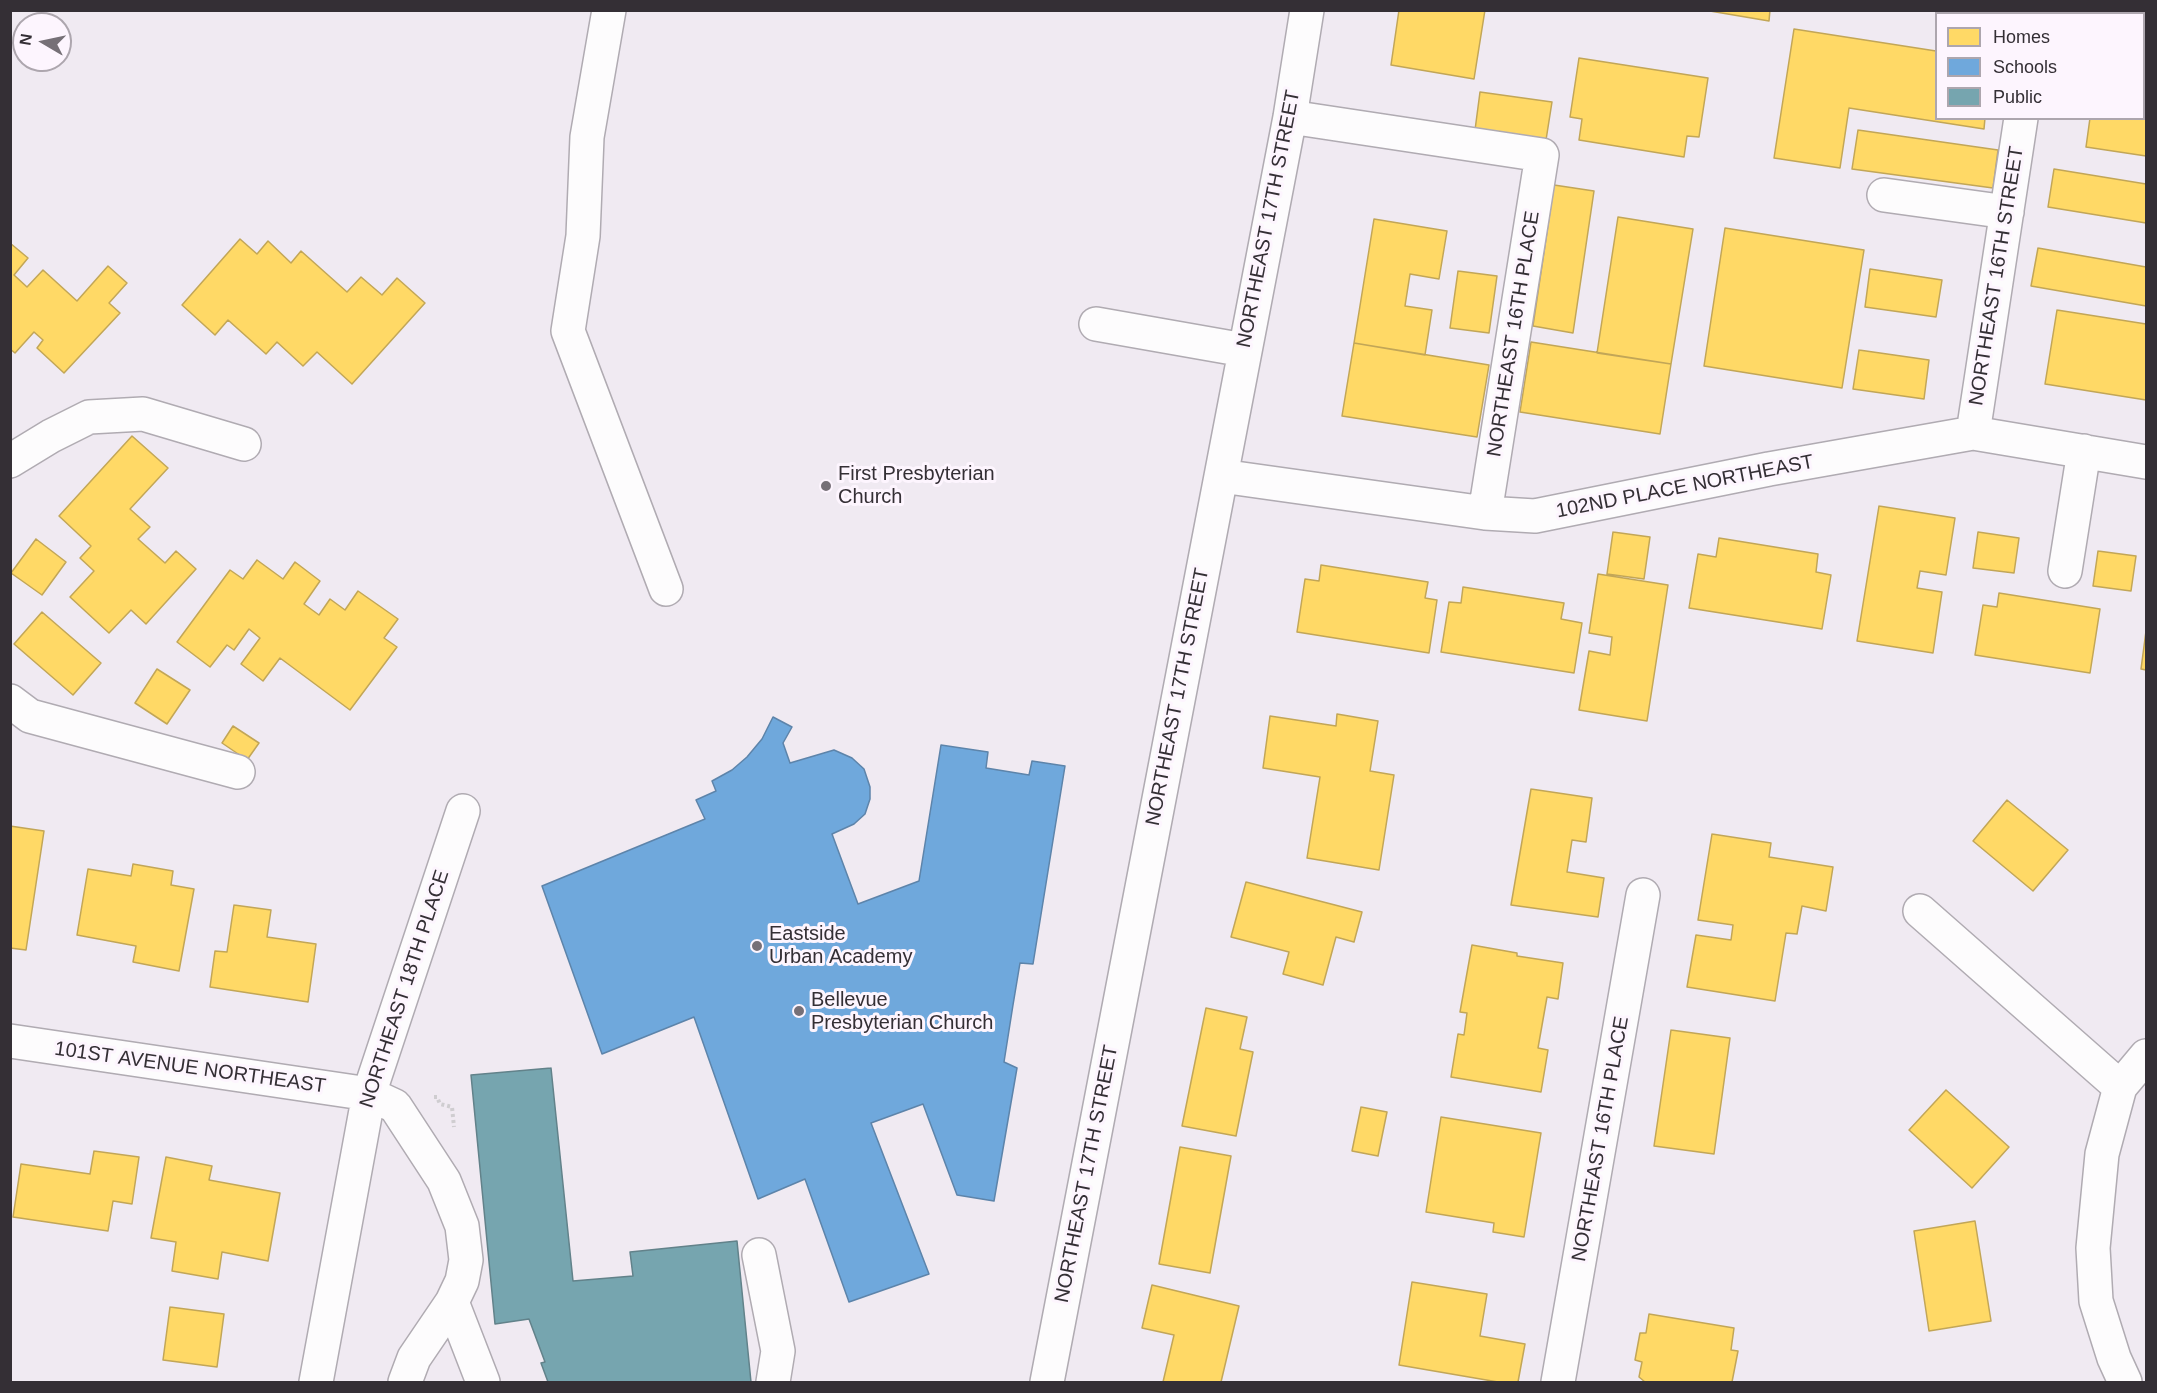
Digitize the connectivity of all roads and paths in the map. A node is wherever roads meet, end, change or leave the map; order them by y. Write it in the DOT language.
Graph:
graph roads {
  1 [pos="609,10"];
  2 [pos="1307,10"];
  3 [pos="1290,117"];
  4 [pos="2021,120"];
  5 [pos="1884,195"];
  6 [pos="2007,212"];
  7 [pos="1096,324"];
  8 [pos="1244,350"];
  9 [pos="1973,433"];
  10 [pos="244,444"];
  11 [pos="2084,452"];
  12 [pos="10,460"];
  13 [pos="2146,462"];
  14 [pos="1221,476"];
  15 [pos="1485,513"];
  16 [pos="2066,571"];
  17 [pos="666,589"];
  18 [pos="10,701"];
  19 [pos="238,772"];
  20 [pos="462,811"];
  21 [pos="1643,895"];
  22 [pos="1920,911"];
  23 [pos="10,1041"];
  24 [pos="2146,1056"];
  25 [pos="2120,1087"];
  26 [pos="369,1094"];
  27 [pos="453,1118"];
  28 [pos="454,1126"];
  29 [pos="759,1255"];
  30 [pos="452,1302"];
  31 [pos="316,1383"];
  32 [pos="405,1383"];
  33 [pos="483,1383"];
  34 [pos="773,1383"];
  35 [pos="1047,1383"];
  36 [pos="1558,1383"];
  37 [pos="2125,1383"];
  1 -- 17 [label="street"];
  2 -- 3 [label="street, NORTHEAST 17TH STREET"];
  3 -- 8 [label="street, NORTHEAST 17TH STREET"];
  3 -- 15 [label="street, NORTHEAST 16TH PLACE"];
  4 -- 6 [label="street, NORTHEAST 16TH STREET"];
  5 -- 6 [label="street"];
  6 -- 9 [label="street, NORTHEAST 16TH STREET"];
  7 -- 8 [label="street"];
  8 -- 14 [label="street, NORTHEAST 17TH STREET"];
  9 -- 11 [label="street, 102ND PLACE NORTHEAST"];
  9 -- 15 [label="street, 102ND PLACE NORTHEAST"];
  10 -- 12 [label="street"];
  11 -- 13 [label="street, 102ND PLACE NORTHEAST"];
  11 -- 16 [label="street"];
  14 -- 15 [label="street, 102ND PLACE NORTHEAST"];
  14 -- 35 [label="street, NORTHEAST 17TH STREET"];
  18 -- 19 [label="street"];
  20 -- 26 [label="street, NORTHEAST 18TH PLACE"];
  21 -- 36 [label="street, NORTHEAST 16TH PLACE"];
  22 -- 25 [label="street"];
  23 -- 26 [label="street, 101ST AVENUE NORTHEAST"];
  24 -- 25 [label="street"];
  25 -- 37 [label="street"];
  26 -- 30 [label="street, 101ST AVENUE NORTHEAST"];
  26 -- 31 [label="street, NORTHEAST 18TH PLACE"];
  27 -- 28 [label="path"];
  29 -- 34 [label="street"];
  30 -- 32 [label="street, 101ST AVENUE NORTHEAST"];
  30 -- 33 [label="street"];
}
